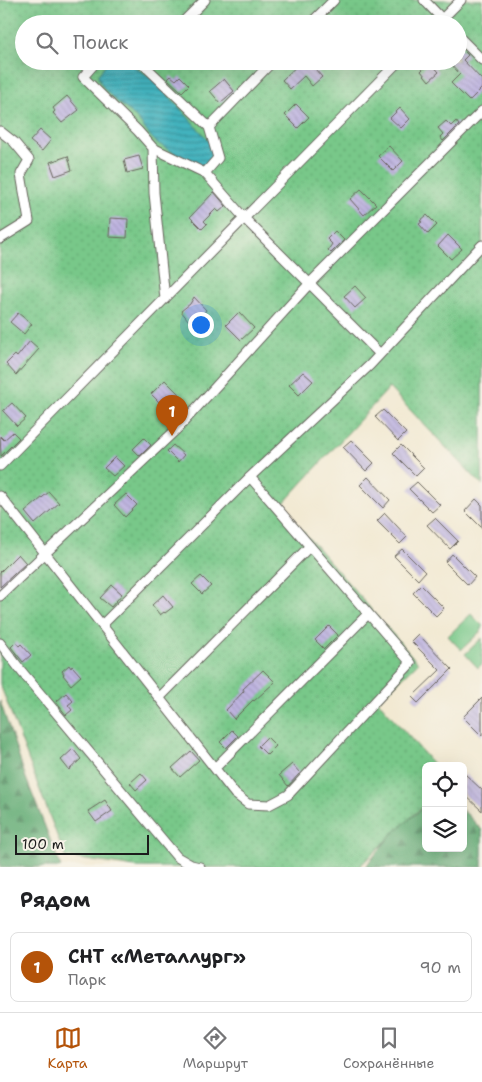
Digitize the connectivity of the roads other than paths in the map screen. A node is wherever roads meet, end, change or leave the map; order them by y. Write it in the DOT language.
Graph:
graph roads {
  1 [pos="204,0"];
  2 [pos="334,0"];
  3 [pos="424,0"];
  4 [pos="461,0"];
  5 [pos="190,15"];
  6 [pos="319,15"];
  7 [pos="436,15"];
  8 [pos="448,15"];
  9 [pos="467,45"];
  10 [pos="482,60"];
  11 [pos="89,70"];
  12 [pos="150,70"];
  13 [pos="264,70"];
  14 [pos="390,70"];
  15 [pos="482,111"];
  16 [pos="209,127"];
  17 [pos="0,131"];
  18 [pos="154,148"];
  19 [pos="205,173"];
  20 [pos="245,218"];
  21 [pos="0,239"];
  22 [pos="482,246"];
  23 [pos="310,283"];
  24 [pos="165,299"];
  25 [pos="380,354"];
  26 [pos="0,466"];
  27 [pos="250,477"];
  28 [pos="0,496"];
  29 [pos="310,546"];
  30 [pos="44,553"];
  31 [pos="0,596"];
  32 [pos="368,614"];
  33 [pos="103,624"];
  34 [pos="0,643"];
  35 [pos="160,697"];
  36 [pos="215,768"];
  37 [pos="200,867"];
  1 -- 5 [label="street"];
  2 -- 6 [label="street"];
  3 -- 7 [label="street"];
  4 -- 8 [label="street"];
  9 -- 10 [label="street"];
  11 -- 18 [label="street"];
  12 -- 16 [label="street"];
  13 -- 16 [label="street"];
  14 -- 20 [label="street"];
  15 -- 23 [label="street"];
  16 -- 19 [label="street"];
  17 -- 21 [label="street"];
  18 -- 19 [label="street"];
  18 -- 24 [label="street"];
  19 -- 20 [label="street"];
  20 -- 23 [label="street"];
  20 -- 24 [label="street"];
  22 -- 25 [label="street"];
  23 -- 25 [label="street"];
  23 -- 30 [label="street"];
  24 -- 26 [label="street"];
  25 -- 27 [label="street"];
  27 -- 29 [label="street"];
  27 -- 33 [label="street"];
  28 -- 30 [label="street"];
  29 -- 32 [label="street"];
  29 -- 35 [label="street"];
  30 -- 31 [label="street"];
  30 -- 33 [label="street"];
  32 -- 36 [label="street"];
  32 -- 36 [label="street"];
  33 -- 35 [label="street"];
  34 -- 37 [label="street"];
  35 -- 36 [label="street"];
}
